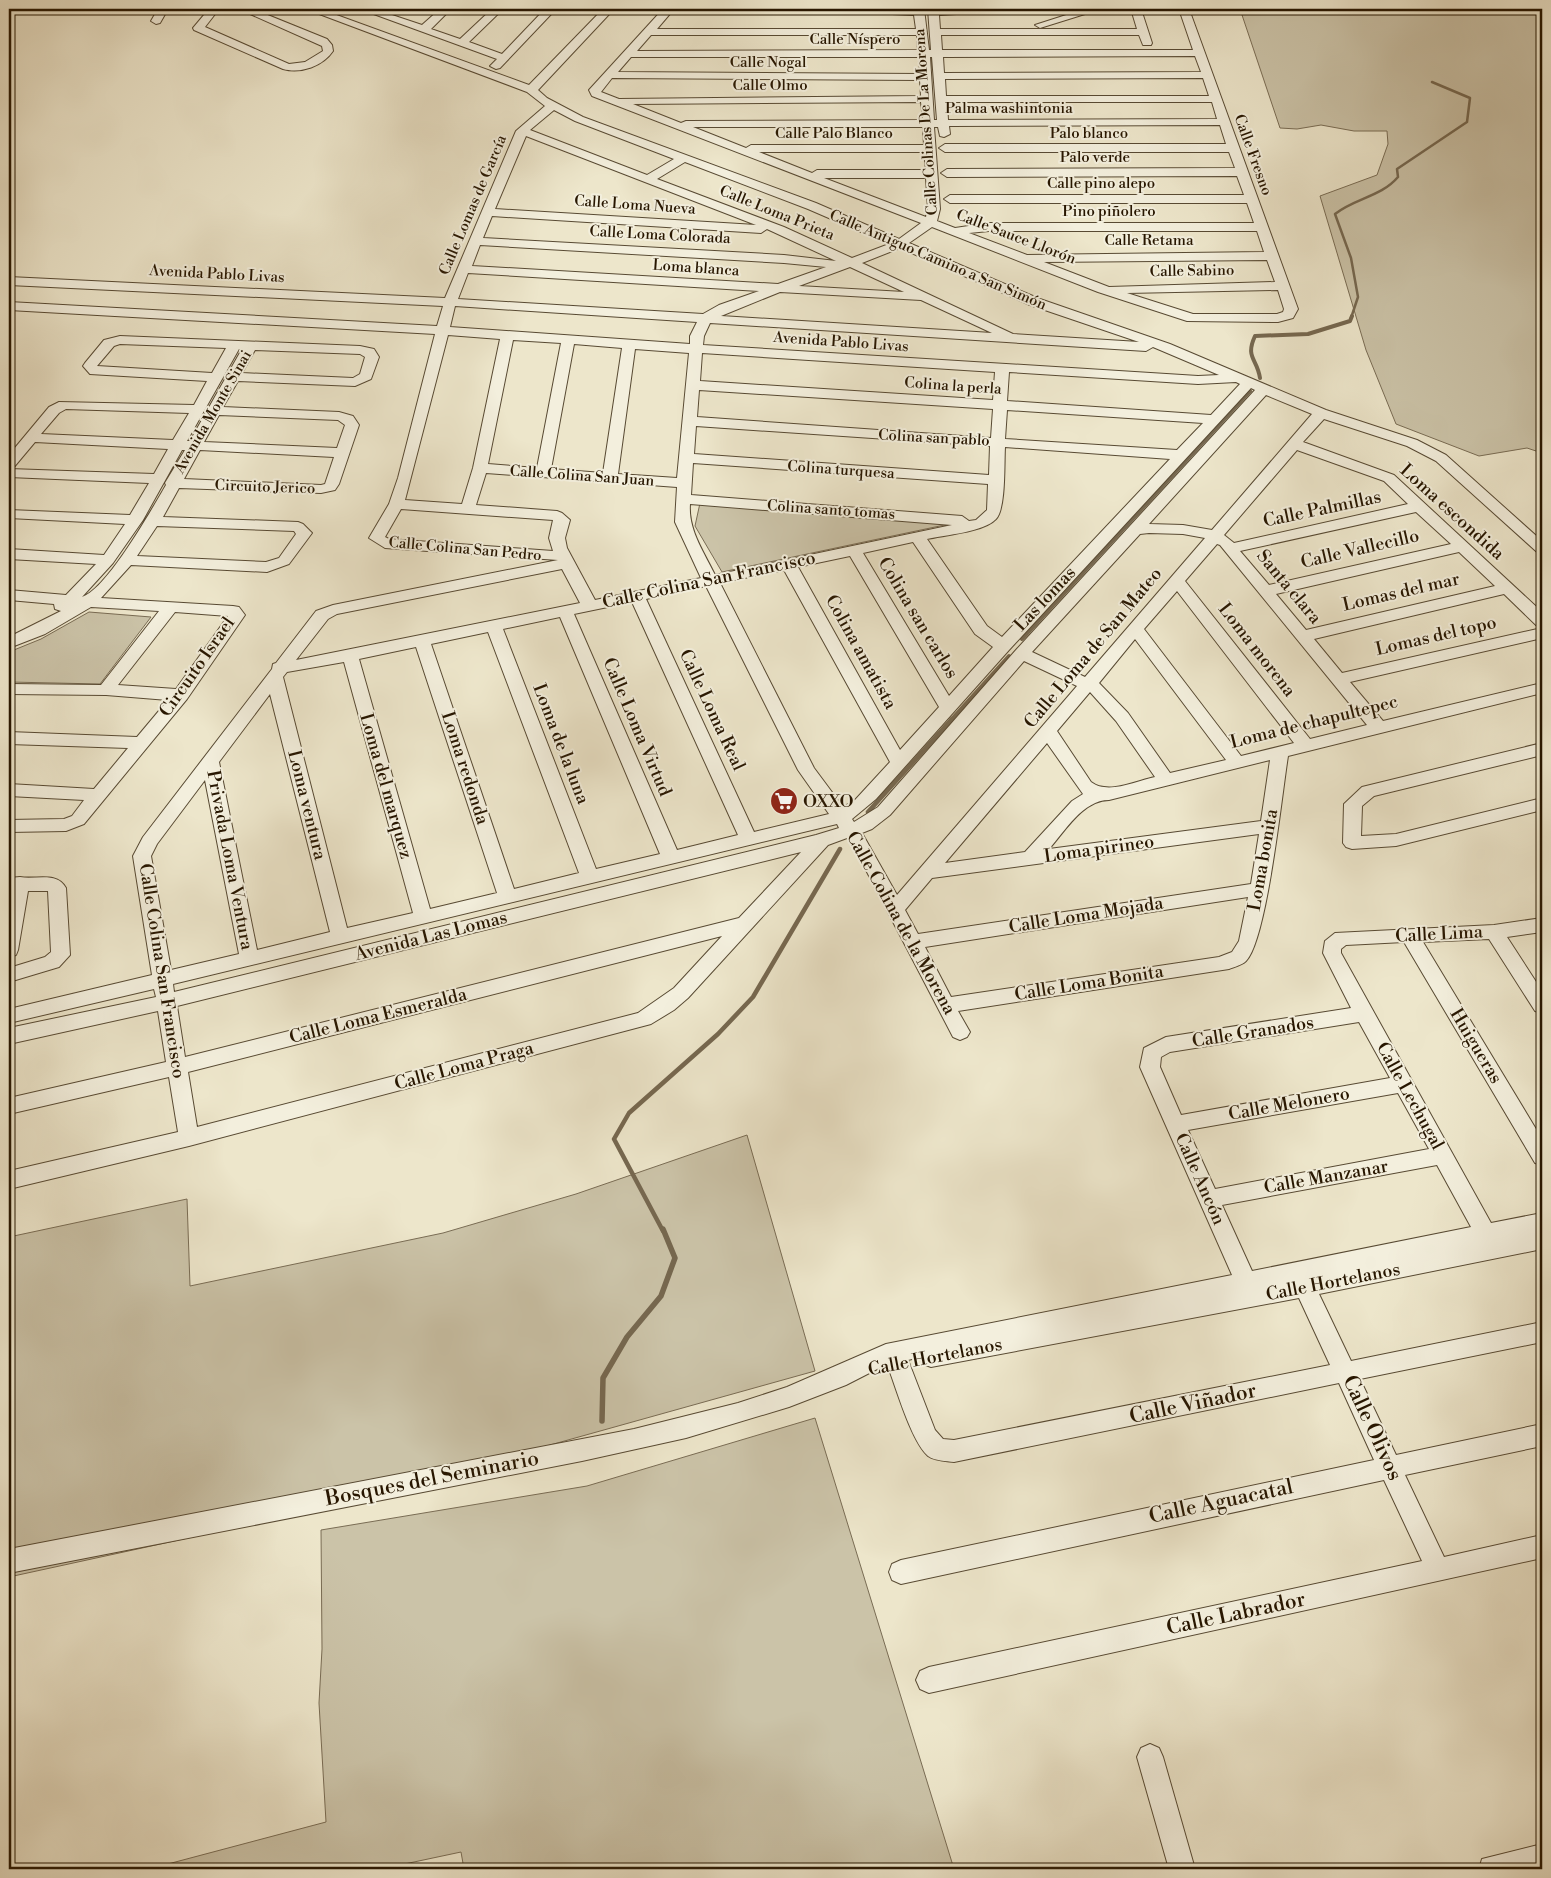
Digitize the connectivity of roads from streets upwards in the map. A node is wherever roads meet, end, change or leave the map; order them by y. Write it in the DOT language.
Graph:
graph roads {
  1 [pos="163,9"];
  2 [pos="214,9"];
  3 [pos="244,9"];
  4 [pos="311,9"];
  5 [pos="365,9"];
  6 [pos="446,9"];
  7 [pos="498,9"];
  8 [pos="551,9"];
  9 [pos="609,9"];
  10 [pos="669,9"];
  11 [pos="849,9"];
  12 [pos="991,9"];
  13 [pos="1096,9"];
  14 [pos="1136,9"];
  15 [pos="1184,9"];
  16 [pos="718,10"];
  17 [pos="919,10"];
  18 [pos="933,10"];
  19 [pos="389,12"];
  20 [pos="156,21"];
  21 [pos="424,30"];
  22 [pos="1015,31"];
  23 [pos="649,32"];
  24 [pos="702,32"];
  25 [pos="922,32"];
  26 [pos="936,32"];
  27 [pos="1144,32"];
  28 [pos="323,41"];
  29 [pos="462,43"];
  30 [pos="924,53"];
  31 [pos="938,53"];
  32 [pos="1201,53"];
  33 [pos="629,54"];
  34 [pos="1150,54"];
  35 [pos="504,58"];
  36 [pos="495,66"];
  37 [pos="610,75"];
  38 [pos="1207,75"];
  39 [pos="940,76"];
  40 [pos="926,77"];
  41 [pos="531,90"];
  42 [pos="927,99"];
  43 [pos="941,99"];
  44 [pos="1215,99"];
  45 [pos="613,101"];
  46 [pos="553,105"];
  47 [pos="928,122"];
  48 [pos="1224,122"];
  49 [pos="943,123"];
  50 [pos="674,124"];
  51 [pos="522,131"];
  52 [pos="930,148"];
  53 [pos="1234,148"];
  54 [pos="739,149"];
  55 [pos="682,159"];
  56 [pos="1243,172"];
  57 [pos="807,174"];
  58 [pos="931,174"];
  59 [pos="948,174"];
  60 [pos="647,180"];
  61 [pos="1253,199"];
  62 [pos="488,212"];
  63 [pos="931,222"];
  64 [pos="1262,227"];
  65 [pos="951,229"];
  66 [pos="780,230"];
  67 [pos="476,241"];
  68 [pos="904,246"];
  69 [pos="1272,256"];
  70 [pos="1027,258"];
  71 [pos="847,264"];
  72 [pos="464,269"];
  73 [pos="9,281"];
  74 [pos="1283,286"];
  75 [pos="1103,289"];
  76 [pos="225,290"];
  77 [pos="774,290"];
  78 [pos="275,293"];
  79 [pos="254,296"];
  80 [pos="342,297"];
  81 [pos="927,297"];
  82 [pos="423,301"];
  83 [pos="450,302"];
  84 [pos="9,306"];
  85 [pos="112,311"];
  86 [pos="1291,313"];
  87 [pos="211,316"];
  88 [pos="706,319"];
  89 [pos="286,321"];
  90 [pos="342,324"];
  91 [pos="442,330"];
  92 [pos="508,335"];
  93 [pos="1014,338"];
  94 [pos="568,339"];
  95 [pos="630,343"];
  96 [pos="235,344"];
  97 [pos="251,345"];
  98 [pos="1165,348"];
  99 [pos="696,349"];
  100 [pos="1002,369"];
  101 [pos="216,377"];
  102 [pos="233,377"];
  103 [pos="1244,380"];
  104 [pos="692,385"];
  105 [pos="1264,389"];
  106 [pos="1001,406"];
  107 [pos="198,409"];
  108 [pos="214,411"];
  109 [pos="1321,412"];
  110 [pos="1212,419"];
  111 [pos="689,421"];
  112 [pos="33,438"];
  113 [pos="999,442"];
  114 [pos="1294,444"];
  115 [pos="176,445"];
  116 [pos="194,446"];
  117 [pos="343,453"];
  118 [pos="1180,455"];
  119 [pos="686,458"];
  120 [pos="9,464"];
  121 [pos="480,468"];
  122 [pos="9,473"];
  123 [pos="544,473"];
  124 [pos="610,477"];
  125 [pos="996,480"];
  126 [pos="166,481"];
  127 [pos="682,491"];
  128 [pos="396,504"];
  129 [pos="1421,506"];
  130 [pos="468,508"];
  131 [pos="9,514"];
  132 [pos="135,520"];
  133 [pos="153,521"];
  134 [pos="981,523"];
  135 [pos="1138,528"];
  136 [pos="917,536"];
  137 [pos="1216,536"];
  138 [pos="1464,546"];
  139 [pos="1231,548"];
  140 [pos="1542,549"];
  141 [pos="854,550"];
  142 [pos="9,554"];
  143 [pos="108,560"];
  144 [pos="127,560"];
  145 [pos="566,560"];
  146 [pos="788,563"];
  147 [pos="711,580"];
  148 [pos="1177,581"];
  149 [pos="1507,588"];
  150 [pos="1266,591"];
  151 [pos="9,595"];
  152 [pos="637,596"];
  153 [pos="69,601"];
  154 [pos="88,602"];
  155 [pos="590,606"];
  156 [pos="172,607"];
  157 [pos="565,611"];
  158 [pos="1542,621"];
  159 [pos="494,626"];
  160 [pos="1136,629"];
  161 [pos="9,631"];
  162 [pos="1542,633"];
  163 [pos="1303,636"];
  164 [pos="422,641"];
  165 [pos="9,643"];
  166 [pos="1003,646"];
  167 [pos="1022,654"];
  168 [pos="350,656"];
  169 [pos="277,672"];
  170 [pos="1339,679"];
  171 [pos="1088,684"];
  172 [pos="1542,688"];
  173 [pos="9,689"];
  174 [pos="106,690"];
  175 [pos="181,695"];
  176 [pos="948,707"];
  177 [pos="1378,727"];
  178 [pos="1049,732"];
  179 [pos="9,738"];
  180 [pos="142,742"];
  181 [pos="1306,745"];
  182 [pos="1542,749"];
  183 [pos="1280,751"];
  184 [pos="210,761"];
  185 [pos="898,761"];
  186 [pos="1237,762"];
  187 [pos="1166,780"];
  188 [pos="9,790"];
  189 [pos="1095,794"];
  190 [pos="98,795"];
  191 [pos="1542,804"];
  192 [pos="847,824"];
  193 [pos="9,826"];
  194 [pos="1269,826"];
  195 [pos="749,840"];
  196 [pos="823,840"];
  197 [pos="671,858"];
  198 [pos="1030,859"];
  199 [pos="928,872"];
  200 [pos="590,877"];
  201 [pos="14,884"];
  202 [pos="1259,889"];
  203 [pos="507,896"];
  204 [pos="895,908"];
  205 [pos="423,915"];
  206 [pos="747,923"];
  207 [pos="1542,926"];
  208 [pos="1494,932"];
  209 [pos="340,936"];
  210 [pos="1410,936"];
  211 [pos="1335,941"];
  212 [pos="914,942"];
  213 [pos="9,950"];
  214 [pos="249,958"];
  215 [pos="1231,961"];
  216 [pos="9,975"];
  217 [pos="162,981"];
  218 [pos="165,1002"];
  219 [pos="947,1005"];
  220 [pos="1542,1006"];
  221 [pos="1364,1014"];
  222 [pos="9,1016"];
  223 [pos="960,1032"];
  224 [pos="9,1036"];
  225 [pos="1148,1060"];
  226 [pos="178,1067"];
  227 [pos="1403,1084"];
  228 [pos="9,1106"];
  229 [pos="1176,1124"];
  230 [pos="189,1138"];
  231 [pos="1444,1155"];
  232 [pos="1542,1157"];
  233 [pos="9,1180"];
  234 [pos="1209,1199"];
  235 [pos="1542,1222"];
  236 [pos="1542,1240"];
  237 [pos="1490,1242"];
  238 [pos="1305,1287"];
  239 [pos="1249,1290"];
  240 [pos="1542,1332"];
  241 [pos="898,1363"];
  242 [pos="1346,1372"];
  243 [pos="849,1374"];
  244 [pos="1542,1435"];
  245 [pos="1390,1465"];
  246 [pos="1542,1547"];
  247 [pos="9,1561"];
  248 [pos="1438,1570"];
  249 [pos="901,1572"];
  250 [pos="929,1680"];
  251 [pos="1150,1757"];
  252 [pos="1542,1857"];
  253 [pos="1182,1869"];
  254 [pos="1492,1869"];
  1 -- 20 [label="street"];
  2 -- 28 [label="street"];
  3 -- 28 [label="street"];
  4 -- 41 [label="street, Calle Antiguo Camino a San Simón"];
  5 -- 19 [label="street"];
  6 -- 21 [label="street"];
  7 -- 29 [label="street"];
  8 -- 35 [label="street"];
  9 -- 41 [label="street"];
  10 -- 23 [label="street"];
  11 -- 16 [label="street"];
  11 -- 17 [label="street"];
  12 -- 18 [label="street"];
  13 -- 22 [label="street"];
  14 -- 27 [label="street"];
  15 -- 32 [label="street, Calle Fresno"];
  16 -- 24 [label="street"];
  17 -- 25 [label="street, Calle Colinas De La Morena"];
  18 -- 26 [label="street, Calle Colinas De La Morena"];
  19 -- 21 [label="street"];
  21 -- 29 [label="street"];
  22 -- 26 [label="street"];
  22 -- 27 [label="street"];
  23 -- 24 [label="street"];
  23 -- 33 [label="street"];
  24 -- 25 [label="street"];
  25 -- 30 [label="street, Calle Colinas De La Morena"];
  26 -- 31 [label="street, Calle Colinas De La Morena"];
  27 -- 34 [label="street"];
  29 -- 35 [label="street"];
  30 -- 31 [label="street, Calle Níspero"];
  30 -- 33 [label="street, Calle Níspero"];
  30 -- 40 [label="street, Calle Colinas De La Morena"];
  31 -- 34 [label="street, Calle Níspero"];
  31 -- 39 [label="street, Calle Colinas De La Morena"];
  32 -- 34 [label="street, Calle Níspero"];
  32 -- 38 [label="street, Calle Fresno"];
  33 -- 37 [label="street"];
  35 -- 36 [label="street"];
  37 -- 40 [label="street, Calle Nogal"];
  37 -- 45 [label="street, Calle Sauce Llorón"];
  38 -- 39 [label="street"];
  38 -- 44 [label="street, Calle Fresno"];
  39 -- 43 [label="street, Calle Colinas De La Morena"];
  40 -- 42 [label="street, Calle Colinas De La Morena"];
  41 -- 46 [label="street, Calle Antiguo Camino a San Simón"];
  42 -- 45 [label="street, Calle Olmo"];
  42 -- 47 [label="street, Calle Colinas De La Morena"];
  43 -- 44 [label="street"];
  43 -- 49 [label="street, Calle Colinas De La Morena"];
  44 -- 48 [label="street, Calle Fresno"];
  45 -- 50 [label="street, Calle Sauce Llorón"];
  46 -- 51 [label="street, Calle Lomas de García"];
  46 -- 55 [label="street, Calle Antiguo Camino a San Simón"];
  47 -- 49 [label="street, Palma washintonia"];
  47 -- 50 [label="street, Palma washintonia"];
  47 -- 52 [label="street, Calle Colinas De La Morena"];
  48 -- 49 [label="street, Palma washintonia"];
  48 -- 53 [label="street, Calle Fresno"];
  49 -- 59 [label="street, Calle Colinas De La Morena"];
  50 -- 54 [label="street, Calle Sauce Llorón"];
  51 -- 60 [label="street, Calle Loma Prieta"];
  51 -- 62 [label="street, Calle Lomas de García"];
  52 -- 54 [label="street, Calle Palo Blanco"];
  52 -- 58 [label="street, Calle Colinas De La Morena"];
  53 -- 56 [label="street, Calle Fresno"];
  53 -- 59 [label="street, Palo blanco"];
  54 -- 57 [label="street, Calle Sauce Llorón"];
  55 -- 60 [label="street"];
  55 -- 68 [label="street, Calle Antiguo Camino a San Simón"];
  56 -- 59 [label="street, Palo verde"];
  56 -- 61 [label="street, Calle Fresno"];
  57 -- 58 [label="street"];
  57 -- 63 [label="street, Calle Sauce Llorón"];
  58 -- 63 [label="street, Calle Colinas De La Morena"];
  59 -- 61 [label="street, Calle pino alepo"];
  59 -- 65 [label="street, Calle Colinas De La Morena"];
  60 -- 66 [label="street, Calle Loma Prieta"];
  61 -- 64 [label="street, Calle Fresno"];
  62 -- 66 [label="street, Calle Loma Nueva"];
  62 -- 67 [label="street, Calle Lomas de García"];
  63 -- 65 [label="street, Calle Sauce Llorón"];
  63 -- 68 [label="street, Calle Colinas De La Morena"];
  64 -- 65 [label="street, Pino piñolero"];
  64 -- 69 [label="street, Calle Fresno"];
  65 -- 68 [label="street, Calle Colinas De La Morena"];
  65 -- 70 [label="street, Calle Sauce Llorón"];
  66 -- 71 [label="street, Calle Loma Prieta"];
  67 -- 71 [label="street, Calle Loma Colorada"];
  67 -- 72 [label="street, Calle Lomas de García"];
  68 -- 71 [label="street, Calle Colinas De La Morena"];
  68 -- 98 [label="street, Calle Antiguo Camino a San Simón"];
  69 -- 70 [label="street, Calle Retama"];
  69 -- 74 [label="street, Calle Fresno"];
  70 -- 75 [label="street, Calle Sauce Llorón"];
  71 -- 77 [label="street, Calle Colinas De La Morena"];
  71 -- 81 [label="street, Calle Loma Prieta"];
  72 -- 77 [label="street, Loma blanca"];
  72 -- 83 [label="street, Calle Lomas de García"];
  73 -- 76 [label="street, Avenida Pablo Livas"];
  74 -- 75 [label="street, Calle Sabino"];
  74 -- 86 [label="street, Calle Fresno"];
  75 -- 86 [label="street, Calle Sauce Llorón"];
  76 -- 79 [label="street, Avenida Pablo Livas"];
  76 -- 85 [label="street"];
  77 -- 81 [label="street, Loma blanca"];
  77 -- 88 [label="street, Calle Colinas De La Morena"];
  78 -- 79 [label="street"];
  78 -- 80 [label="street, Avenida Pablo Livas"];
  79 -- 87 [label="street"];
  79 -- 89 [label="street"];
  80 -- 82 [label="street, Avenida Pablo Livas"];
  80 -- 90 [label="street"];
  81 -- 93 [label="street, Calle Loma Prieta"];
  82 -- 83 [label="street"];
  83 -- 88 [label="street, Avenida Pablo Livas"];
  83 -- 91 [label="street, Calle Lomas de García"];
  84 -- 85 [label="street"];
  85 -- 87 [label="street"];
  87 -- 89 [label="street"];
  88 -- 93 [label="street, Avenida Pablo Livas"];
  88 -- 99 [label="street, Calle Colina de la Morena"];
  89 -- 90 [label="street"];
  90 -- 91 [label="street, Avenida Pablo Livas"];
  91 -- 92 [label="street, Avenida Pablo Livas"];
  91 -- 128 [label="street, Calle Colina San Pedro"];
  92 -- 94 [label="street, Avenida Pablo Livas"];
  92 -- 121 [label="street"];
  93 -- 98 [label="street, Avenida Pablo Livas"];
  94 -- 95 [label="street, Avenida Pablo Livas"];
  94 -- 123 [label="street"];
  95 -- 99 [label="street, Avenida Pablo Livas"];
  95 -- 124 [label="street"];
  96 -- 97 [label="street, Avenida Monte Sinai"];
  96 -- 101 [label="street, Avenida Monte Sinai"];
  96 -- 101 [label="street"];
  97 -- 102 [label="street, Avenida Monte Sinai"];
  97 -- 102 [label="street"];
  98 -- 103 [label="street, Calle Antiguo Camino a San Simón"];
  99 -- 100 [label="street, Avenida Pablo Livas"];
  99 -- 104 [label="street, Calle Colina de la Morena"];
  100 -- 103 [label="street, Avenida Pablo Livas"];
  100 -- 106 [label="street"];
  101 -- 107 [label="street, Avenida Monte Sinai"];
  102 -- 108 [label="street, Avenida Monte Sinai"];
  103 -- 105 [label="street, Calle Antiguo Camino a San Simón"];
  103 -- 110 [label="street, Las lomas"];
  104 -- 106 [label="street, Colina la perla"];
  104 -- 111 [label="street, Calle Colina de la Morena"];
  105 -- 109 [label="street, Calle Antiguo Camino a San Simón"];
  105 -- 135 [label="street, Las lomas"];
  106 -- 110 [label="street, Colina la perla"];
  106 -- 113 [label="street"];
  107 -- 112 [label="street"];
  107 -- 115 [label="street, Avenida Monte Sinai"];
  108 -- 116 [label="street, Avenida Monte Sinai"];
  108 -- 117 [label="street, Circuito Jerico"];
  109 -- 114 [label="street, Calle Loma de San Mateo"];
  109 -- 140 [label="street, Calle Antiguo Camino a San Simón"];
  110 -- 118 [label="street, Las lomas"];
  111 -- 113 [label="street, Colina san pablo"];
  111 -- 119 [label="street, Calle Colina de la Morena"];
  112 -- 115 [label="street"];
  112 -- 120 [label="street"];
  113 -- 118 [label="street, Colina san pablo"];
  113 -- 125 [label="street"];
  114 -- 129 [label="street, Loma escondida"];
  114 -- 137 [label="street, Calle Loma de San Mateo"];
  115 -- 116 [label="street"];
  115 -- 126 [label="street, Avenida Monte Sinai"];
  116 -- 117 [label="street"];
  116 -- 126 [label="street, Avenida Monte Sinai"];
  117 -- 126 [label="street, Circuito Jerico"];
  118 -- 166 [label="street, Las lomas"];
  119 -- 125 [label="street, Colina turquesa"];
  119 -- 127 [label="street, Calle Colina de la Morena"];
  121 -- 123 [label="street, Calle Colina San Juan"];
  121 -- 130 [label="street"];
  122 -- 126 [label="street"];
  123 -- 124 [label="street, Calle Colina San Juan"];
  124 -- 127 [label="street, Calle Colina San Juan"];
  125 -- 134 [label="street"];
  126 -- 132 [label="street, Avenida Monte Sinai"];
  126 -- 133 [label="street, Avenida Monte Sinai"];
  127 -- 134 [label="street, Colina santo tomas"];
  127 -- 147 [label="street, Calle Colina de la Morena"];
  128 -- 130 [label="street"];
  128 -- 145 [label="street, Calle Colina San Pedro"];
  129 -- 138 [label="street, Loma escondida"];
  129 -- 139 [label="street, Calle Palmillas"];
  130 -- 145 [label="street"];
  131 -- 132 [label="street"];
  132 -- 143 [label="street, Avenida Monte Sinai"];
  133 -- 144 [label="street, Avenida Monte Sinai"];
  133 -- 144 [label="street"];
  134 -- 136 [label="street, Calle Colina San Francisco"];
  135 -- 137 [label="street, Santa clara"];
  135 -- 167 [label="street, Las lomas"];
  136 -- 141 [label="street, Calle Colina San Francisco"];
  136 -- 166 [label="street"];
  137 -- 139 [label="street, Santa clara"];
  137 -- 148 [label="street, Calle Loma de San Mateo"];
  138 -- 149 [label="street, Loma escondida"];
  138 -- 150 [label="street, Calle Vallecillo"];
  139 -- 150 [label="street, Santa clara"];
  141 -- 146 [label="street, Calle Colina San Francisco"];
  141 -- 176 [label="street, Colina san carlos"];
  142 -- 143 [label="street"];
  143 -- 153 [label="street, Avenida Monte Sinai"];
  144 -- 154 [label="street, Avenida Monte Sinai"];
  145 -- 155 [label="street"];
  145 -- 169 [label="street, Calle Colina San Francisco"];
  146 -- 147 [label="street, Calle Colina San Francisco"];
  146 -- 185 [label="street, Colina amatista"];
  147 -- 152 [label="street, Calle Colina San Francisco"];
  147 -- 192 [label="street, Calle Colina de la Morena"];
  148 -- 160 [label="street, Calle Loma de San Mateo"];
  148 -- 181 [label="street, Loma morena"];
  149 -- 158 [label="street, Loma escondida"];
  149 -- 163 [label="street, Lomas del mar"];
  150 -- 163 [label="street, Santa clara"];
  151 -- 153 [label="street, Circuito Israel"];
  152 -- 155 [label="street, Calle Colina San Francisco"];
  152 -- 195 [label="street, Calle Loma Real"];
  153 -- 154 [label="street, Circuito Israel"];
  153 -- 161 [label="street, Avenida Monte Sinai"];
  154 -- 156 [label="street, Circuito Israel"];
  154 -- 165 [label="street, Avenida Monte Sinai"];
  155 -- 157 [label="street, Calle Colina San Francisco"];
  156 -- 174 [label="street"];
  156 -- 175 [label="street, Circuito Israel"];
  157 -- 159 [label="street, Calle Colina San Francisco"];
  157 -- 197 [label="street, Calle Loma Virtud"];
  159 -- 164 [label="street, Calle Colina San Francisco"];
  159 -- 200 [label="street, Loma de la luna"];
  160 -- 171 [label="street, Calle Loma de San Mateo"];
  160 -- 186 [label="street"];
  162 -- 170 [label="street, Lomas del topo"];
  163 -- 170 [label="street, Santa clara"];
  164 -- 168 [label="street, Calle Colina San Francisco"];
  164 -- 203 [label="street, Loma redonda"];
  166 -- 176 [label="street, Las lomas"];
  167 -- 171 [label="street"];
  167 -- 192 [label="street, Las lomas"];
  168 -- 169 [label="street, Calle Colina San Francisco"];
  168 -- 205 [label="street, Loma del marquez"];
  169 -- 184 [label="street, Calle Colina San Francisco"];
  169 -- 209 [label="street, Loma ventura"];
  170 -- 177 [label="street, Santa clara"];
  171 -- 178 [label="street, Calle Loma de San Mateo"];
  171 -- 187 [label="street"];
  172 -- 177 [label="street, Loma de chapultepec"];
  173 -- 174 [label="street"];
  174 -- 175 [label="street"];
  175 -- 180 [label="street, Circuito Israel"];
  176 -- 185 [label="street, Las lomas"];
  177 -- 181 [label="street, Loma de chapultepec"];
  178 -- 189 [label="street"];
  178 -- 199 [label="street, Calle Loma de San Mateo"];
  179 -- 180 [label="street"];
  180 -- 190 [label="street, Circuito Israel"];
  181 -- 183 [label="street, Loma de chapultepec"];
  182 -- 191 [label="street"];
  183 -- 186 [label="street, Loma de chapultepec"];
  183 -- 194 [label="street, Loma bonita"];
  184 -- 214 [label="street, Privada Loma Ventura"];
  184 -- 217 [label="street, Calle Colina San Francisco"];
  185 -- 192 [label="street, Las lomas"];
  186 -- 187 [label="street, Loma de chapultepec"];
  187 -- 189 [label="street, Loma de chapultepec"];
  188 -- 190 [label="street"];
  189 -- 198 [label="street"];
  190 -- 193 [label="street, Circuito Israel"];
  192 -- 195 [label="street, Avenida Las Lomas"];
  192 -- 196 [label="street, Avenida Las Lomas"];
  192 -- 204 [label="street, Calle Colina de la Morena"];
  194 -- 198 [label="street, Loma pirineo"];
  194 -- 202 [label="street, Loma bonita"];
  195 -- 197 [label="street, Avenida Las Lomas"];
  196 -- 206 [label="street, Calle Loma Praga"];
  196 -- 218 [label="street, Avenida Las Lomas"];
  197 -- 200 [label="street, Avenida Las Lomas"];
  198 -- 199 [label="street, Loma pirineo"];
  199 -- 204 [label="street, Calle Loma de San Mateo"];
  200 -- 203 [label="street, Avenida Las Lomas"];
  201 -- 213 [label="street"];
  201 -- 216 [label="street"];
  202 -- 212 [label="street, Calle Loma Mojada"];
  202 -- 215 [label="street, Loma bonita"];
  203 -- 205 [label="street, Avenida Las Lomas"];
  204 -- 212 [label="street, Calle Colina de la Morena"];
  205 -- 209 [label="street, Avenida Las Lomas"];
  206 -- 226 [label="street, Calle Loma Esmeralda"];
  206 -- 230 [label="street, Calle Loma Praga"];
  207 -- 208 [label="street, Calle Lima"];
  208 -- 210 [label="street, Calle Lima"];
  208 -- 220 [label="street"];
  209 -- 214 [label="street, Avenida Las Lomas"];
  210 -- 211 [label="street, Calle Lima"];
  210 -- 232 [label="street, Huigueras"];
  211 -- 221 [label="street, Calle Lechugal"];
  212 -- 219 [label="street, Calle Colina de la Morena"];
  214 -- 217 [label="street, Avenida Las Lomas"];
  215 -- 219 [label="street, Calle Loma Bonita"];
  217 -- 218 [label="street, Calle Colina San Francisco"];
  217 -- 222 [label="street, Avenida Las Lomas"];
  218 -- 224 [label="street, Avenida Las Lomas"];
  218 -- 226 [label="street, Calle Colina San Francisco"];
  219 -- 223 [label="street, Calle Colina de la Morena"];
  221 -- 225 [label="street, Calle Granados"];
  221 -- 227 [label="street, Calle Lechugal"];
  225 -- 229 [label="street, Calle Ancón"];
  226 -- 228 [label="street, Calle Loma Esmeralda"];
  226 -- 230 [label="street, Calle Colina San Francisco"];
  227 -- 229 [label="street, Calle Melonero"];
  227 -- 231 [label="street, Calle Lechugal"];
  229 -- 234 [label="street, Calle Ancón"];
  230 -- 233 [label="street, Calle Loma Praga"];
  231 -- 234 [label="street, Calle Manzanar"];
  231 -- 237 [label="street, Calle Lechugal"];
  234 -- 239 [label="street, Calle Ancón"];
  235 -- 237 [label="street, Calle Hortelanos"];
  236 -- 237 [label="street, Calle Hortelanos"];
  237 -- 238 [label="street, Calle Hortelanos"];
  237 -- 239 [label="street, Calle Hortelanos"];
  238 -- 239 [label="street, Calle Hortelanos"];
  238 -- 242 [label="street, Calle Olivos"];
  239 -- 241 [label="street, Calle Hortelanos"];
  239 -- 243 [label="street, Calle Hortelanos"];
  240 -- 242 [label="street, Calle Viñador"];
  241 -- 242 [label="street, Calle Viñador"];
  241 -- 243 [label="street, Calle Hortelanos"];
  242 -- 245 [label="street, Calle Olivos"];
  243 -- 247 [label="street, Bosques del Seminario"];
  244 -- 245 [label="street, Calle Aguacatal"];
  245 -- 248 [label="street, Calle Olivos"];
  245 -- 249 [label="street, Calle Aguacatal"];
  246 -- 248 [label="street, Calle Labrador"];
  248 -- 250 [label="street, Calle Labrador"];
  251 -- 253 [label="street"];
  252 -- 254 [label="street"];
}
